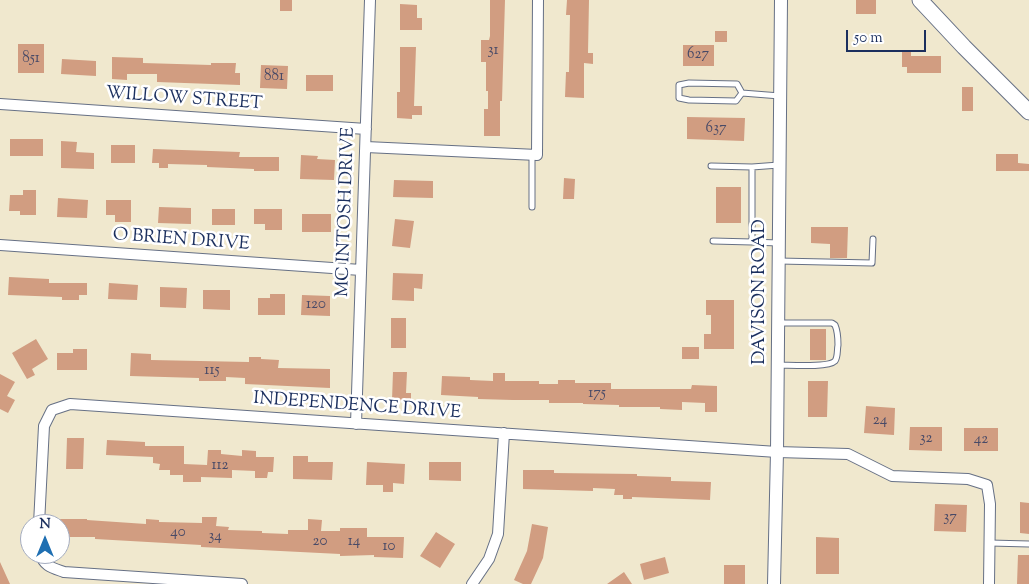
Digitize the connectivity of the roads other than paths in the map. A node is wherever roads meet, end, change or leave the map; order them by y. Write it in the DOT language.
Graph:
graph roads {
  1 [pos="370,0"];
  2 [pos="538,0"];
  3 [pos="781,0"];
  4 [pos="920,0"];
  5 [pos="742,93"];
  6 [pos="780,96"];
  7 [pos="0,104"];
  8 [pos="1029,112"];
  9 [pos="366,128"];
  10 [pos="366,147"];
  11 [pos="534,154"];
  12 [pos="780,165"];
  13 [pos="711,166"];
  14 [pos="752,167"];
  15 [pos="532,207"];
  16 [pos="873,239"];
  17 [pos="713,241"];
  18 [pos="752,242"];
  19 [pos="779,244"];
  20 [pos="0,245"];
  21 [pos="779,261"];
  22 [pos="361,270"];
  23 [pos="778,323"];
  24 [pos="778,365"];
  25 [pos="356,424"];
  26 [pos="504,433"];
  27 [pos="777,452"];
  28 [pos="40,514"];
  29 [pos="989,543"];
  30 [pos="1029,544"];
  31 [pos="47,564"];
  32 [pos="242,584"];
  33 [pos="472,584"];
  34 [pos="774,584"];
  35 [pos="989,584"];
  1 -- 9 [label="street, MC INTOSH DRIVE"];
  2 -- 11 [label="street"];
  3 -- 6 [label="street, DAVISON ROAD"];
  4 -- 8 [label="main road"];
  5 -- 5 [label="lane"];
  5 -- 6 [label="lane"];
  6 -- 12 [label="street, DAVISON ROAD"];
  7 -- 9 [label="street, WILLOW STREET"];
  9 -- 10 [label="street, MC INTOSH DRIVE"];
  10 -- 11 [label="street"];
  10 -- 22 [label="street, MC INTOSH DRIVE"];
  11 -- 15 [label="lane"];
  12 -- 14 [label="lane"];
  12 -- 19 [label="street, DAVISON ROAD"];
  13 -- 14 [label="lane"];
  14 -- 18 [label="lane"];
  16 -- 21 [label="lane"];
  17 -- 18 [label="lane"];
  18 -- 19 [label="lane"];
  19 -- 21 [label="street, DAVISON ROAD"];
  20 -- 22 [label="street, O BRIEN DRIVE"];
  21 -- 23 [label="street, DAVISON ROAD"];
  22 -- 25 [label="street, MC INTOSH DRIVE"];
  23 -- 24 [label="street, DAVISON ROAD"];
  23 -- 24 [label="lane"];
  24 -- 27 [label="street, DAVISON ROAD"];
  25 -- 26 [label="street, INDEPENDENCE DRIVE"];
  25 -- 28 [label="street, INDEPENDENCE DRIVE"];
  26 -- 27 [label="street, INDEPENDENCE DRIVE"];
  26 -- 33 [label="street"];
  27 -- 29 [label="street, INDEPENDENCE DRIVE"];
  27 -- 34 [label="street, DAVISON ROAD"];
  29 -- 30 [label="lane"];
  29 -- 35 [label="street"];
  31 -- 32 [label="street"];
}
